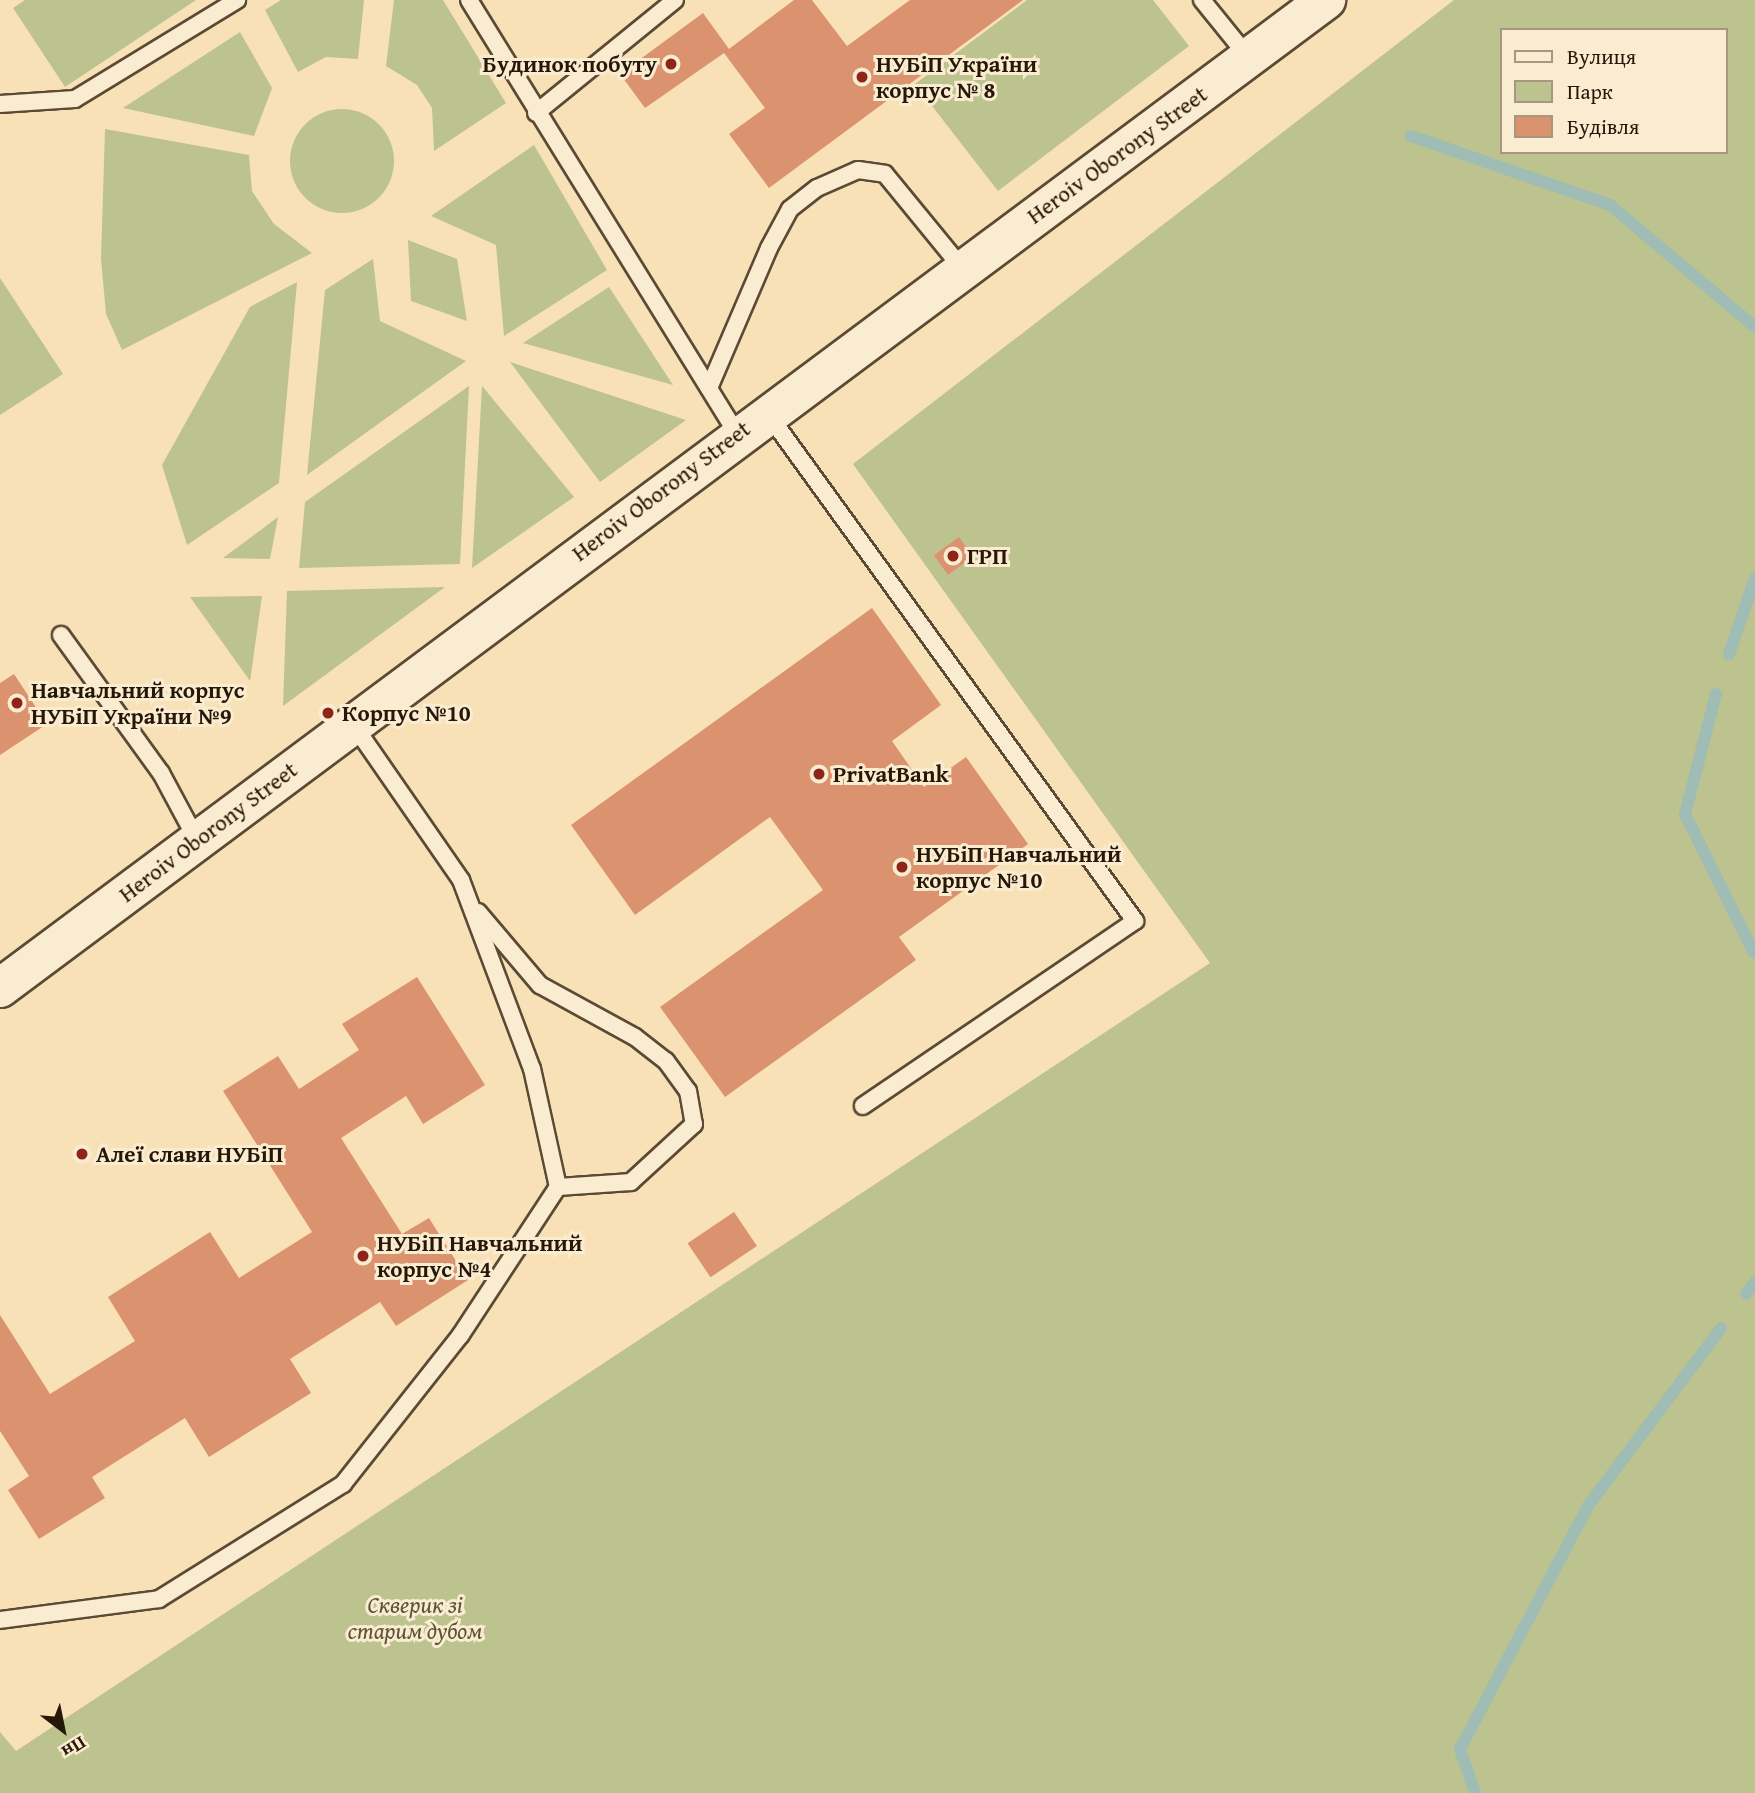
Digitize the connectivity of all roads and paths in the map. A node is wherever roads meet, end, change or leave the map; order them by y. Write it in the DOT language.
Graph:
graph roads {
  1 [pos="237,0"];
  2 [pos="469,0"];
  3 [pos="675,0"];
  4 [pos="1202,0"];
  5 [pos="1326,0"];
  6 [pos="1249,58"];
  7 [pos="0,104"];
  8 [pos="536,113"];
  9 [pos="962,268"];
  10 [pos="709,388"];
  11 [pos="752,423"];
  12 [pos="61,635"];
  13 [pos="352,723"];
  14 [pos="197,840"];
  15 [pos="469,902"];
  16 [pos="0,988"];
  17 [pos="863,1106"];
  18 [pos="558,1187"];
  19 [pos="0,1620"];
  1 -- 7 [label="lane"];
  2 -- 8 [label="lane"];
  3 -- 8 [label="lane"];
  4 -- 6 [label="lane"];
  5 -- 6 [label="street, Heroiv Oborony Street"];
  6 -- 9 [label="street, Heroiv Oborony Street"];
  8 -- 10 [label="lane"];
  9 -- 10 [label="lane"];
  9 -- 11 [label="street, Heroiv Oborony Street"];
  10 -- 11 [label="lane"];
  11 -- 13 [label="street, Heroiv Oborony Street"];
  11 -- 17 [label="lane"];
  12 -- 14 [label="lane"];
  13 -- 14 [label="street, Heroiv Oborony Street"];
  13 -- 15 [label="lane"];
  14 -- 16 [label="street, Heroiv Oborony Street"];
  15 -- 18 [label="lane"];
  15 -- 18 [label="lane"];
  18 -- 19 [label="lane"];
}
